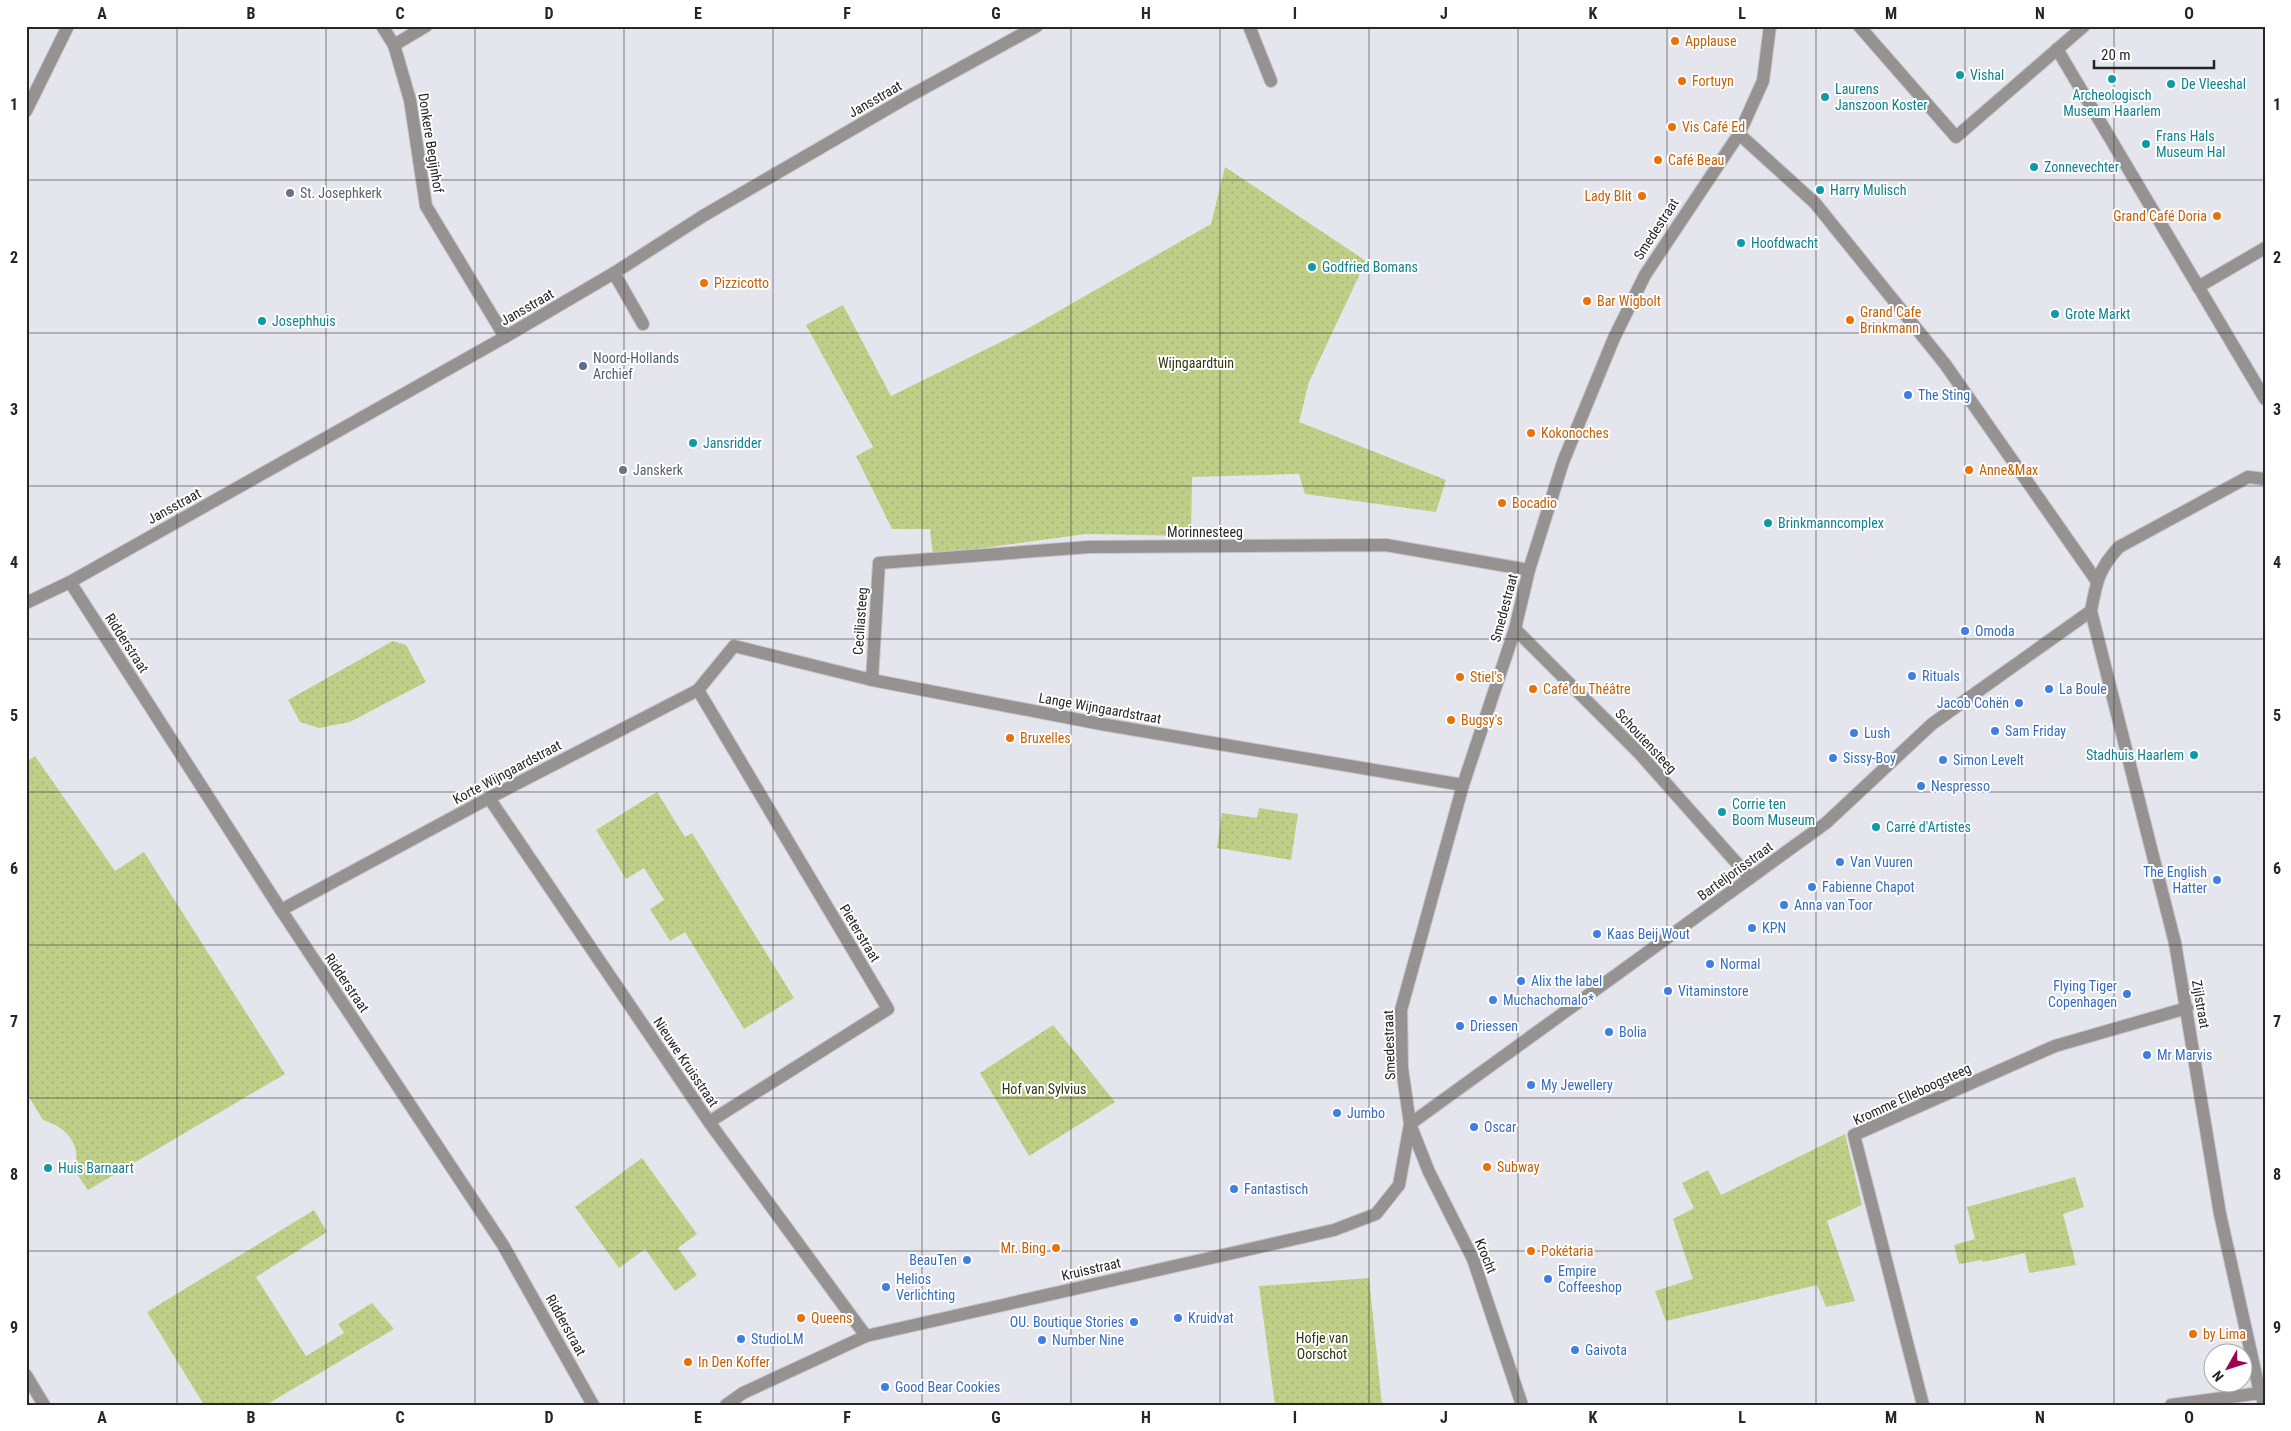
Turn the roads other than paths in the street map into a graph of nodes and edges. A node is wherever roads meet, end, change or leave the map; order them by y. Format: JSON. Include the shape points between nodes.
{"nodes":[{"id":1,"x":68,"y":26,"type":"edge"},
{"id":2,"x":382,"y":26,"type":"edge"},
{"id":3,"x":426,"y":26,"type":"edge"},
{"id":4,"x":1037,"y":26,"type":"edge"},
{"id":5,"x":1249,"y":26,"type":"edge"},
{"id":6,"x":1770,"y":26,"type":"edge"},
{"id":7,"x":1859,"y":26,"type":"edge"},
{"id":8,"x":2084,"y":26,"type":"edge"},
{"id":9,"x":394,"y":45,"type":"junction"},
{"id":10,"x":2057,"y":49,"type":"junction"},
{"id":11,"x":1271,"y":81,"type":"dead end"},
{"id":12,"x":26,"y":111,"type":"edge"},
{"id":13,"x":1739,"y":134,"type":"junction"},
{"id":14,"x":2265,"y":248,"type":"edge"},
{"id":15,"x":614,"y":273,"type":"junction"},
{"id":16,"x":2198,"y":287,"type":"junction"},
{"id":17,"x":643,"y":324,"type":"dead end"},
{"id":18,"x":505,"y":337,"type":"junction"},
{"id":19,"x":2265,"y":399,"type":"edge"},
{"id":20,"x":2265,"y":479,"type":"edge"},
{"id":21,"x":879,"y":563,"type":"joint"},
{"id":22,"x":1529,"y":570,"type":"junction"},
{"id":23,"x":2096,"y":580,"type":"junction"},
{"id":24,"x":70,"y":582,"type":"junction"},
{"id":25,"x":28,"y":598,"type":"edge"},
{"id":26,"x":2091,"y":611,"type":"junction"},
{"id":27,"x":1515,"y":628,"type":"junction"},
{"id":28,"x":734,"y":646,"type":"joint"},
{"id":29,"x":872,"y":680,"type":"junction"},
{"id":30,"x":698,"y":690,"type":"junction"},
{"id":31,"x":1464,"y":785,"type":"junction"},
{"id":32,"x":489,"y":798,"type":"junction"},
{"id":33,"x":1750,"y":878,"type":"junction"},
{"id":34,"x":281,"y":910,"type":"junction"},
{"id":35,"x":2187,"y":1008,"type":"junction"},
{"id":36,"x":709,"y":1122,"type":"junction"},
{"id":37,"x":1410,"y":1124,"type":"junction"},
{"id":38,"x":866,"y":1336,"type":"junction"},
{"id":39,"x":26,"y":1375,"type":"edge"},
{"id":40,"x":2263,"y":1399,"type":"edge"},
{"id":41,"x":44,"y":1405,"type":"edge"},
{"id":42,"x":593,"y":1405,"type":"edge"},
{"id":43,"x":726,"y":1405,"type":"edge"},
{"id":44,"x":1522,"y":1405,"type":"edge"},
{"id":45,"x":1923,"y":1405,"type":"edge"},
{"id":46,"x":2171,"y":1405,"type":"edge"}],
"edges":[{"from":1,"to":12,"type":"street"},
{"from":2,"to":9,"type":"street","name":"Donkere Begijnhof"},
{"from":3,"to":9,"type":"street"},
{"from":4,"to":15,"type":"street","name":"Jansstraat","via":[[703,216]]},
{"from":5,"to":11,"type":"street"},
{"from":6,"to":13,"type":"street","via":[[1763,81]]},
{"from":7,"to":10,"type":"street","via":[[1956,137]]},
{"from":8,"to":10,"type":"street"},
{"from":9,"to":18,"type":"street","name":"Donkere Begijnhof","via":[[410,100],[426,206]]},
{"from":10,"to":16,"type":"street"},
{"from":13,"to":22,"type":"street","name":"Smedestraat","via":[[1645,275],[1623,320],[1563,462]]},
{"from":13,"to":23,"type":"street","via":[[1815,203],[1945,364]]},
{"from":14,"to":16,"type":"street"},
{"from":15,"to":17,"type":"street"},
{"from":15,"to":18,"type":"street","name":"Jansstraat"},
{"from":16,"to":19,"type":"street"},
{"from":18,"to":24,"type":"street","name":"Jansstraat"},
{"from":20,"to":23,"type":"street","via":[[2248,477],[2119,547],[2106,560]]},
{"from":21,"to":22,"type":"street","name":"Morinnesteeg","via":[[1089,547],[1386,545]]},
{"from":21,"to":29,"type":"street","name":"Ceciliasteeg"},
{"from":22,"to":27,"type":"street","name":"Smedestraat"},
{"from":23,"to":26,"type":"street"},
{"from":24,"to":25,"type":"street","name":"Jansstraat"},
{"from":24,"to":34,"type":"street","name":"Ridderstraat"},
{"from":26,"to":33,"type":"street","name":"Barteljorisstraat","via":[[1932,724],[1826,823]]},
{"from":26,"to":35,"type":"street","name":"Zijlstraat","via":[[2158,872]]},
{"from":27,"to":31,"type":"street","name":"Smedestraat"},
{"from":27,"to":33,"type":"street","name":"Schoutensteeg","via":[[1639,753]]},
{"from":28,"to":29,"type":"street","name":"Lange Wijngaardstraat"},
{"from":28,"to":30,"type":"street","name":"Korte Wijngaardstraat"},
{"from":29,"to":31,"type":"street","name":"Lange Wijngaardstraat","via":[[1101,724]]},
{"from":30,"to":32,"type":"street","name":"Korte Wijngaardstraat"},
{"from":30,"to":36,"type":"street","name":"Pieterstraat","via":[[888,1009]]},
{"from":31,"to":37,"type":"street","name":"Smedestraat","via":[[1400,1010],[1402,1068]]},
{"from":32,"to":34,"type":"street","name":"Korte Wijngaardstraat"},
{"from":32,"to":36,"type":"street","name":"Nieuwe Kruisstraat"},
{"from":33,"to":37,"type":"street","name":"Barteljorisstraat"},
{"from":34,"to":42,"type":"street","name":"Ridderstraat","via":[[503,1245]]},
{"from":35,"to":40,"type":"street","name":"Zijlstraat","via":[[2220,1214]]},
{"from":35,"to":45,"type":"street","name":"Kromme Elleboogsteeg","via":[[2055,1046],[1854,1135]]},
{"from":36,"to":38,"type":"street","name":"Nieuwe Kruisstraat"},
{"from":37,"to":38,"type":"street","name":"Kruisstraat","via":[[1400,1185],[1376,1214],[1334,1230]]},
{"from":37,"to":44,"type":"street","name":"Krocht","via":[[1473,1259]]},
{"from":38,"to":43,"type":"street","name":"Kruisstraat","via":[[743,1393]]},
{"from":39,"to":41,"type":"street"},
{"from":40,"to":46,"type":"street"}]}
